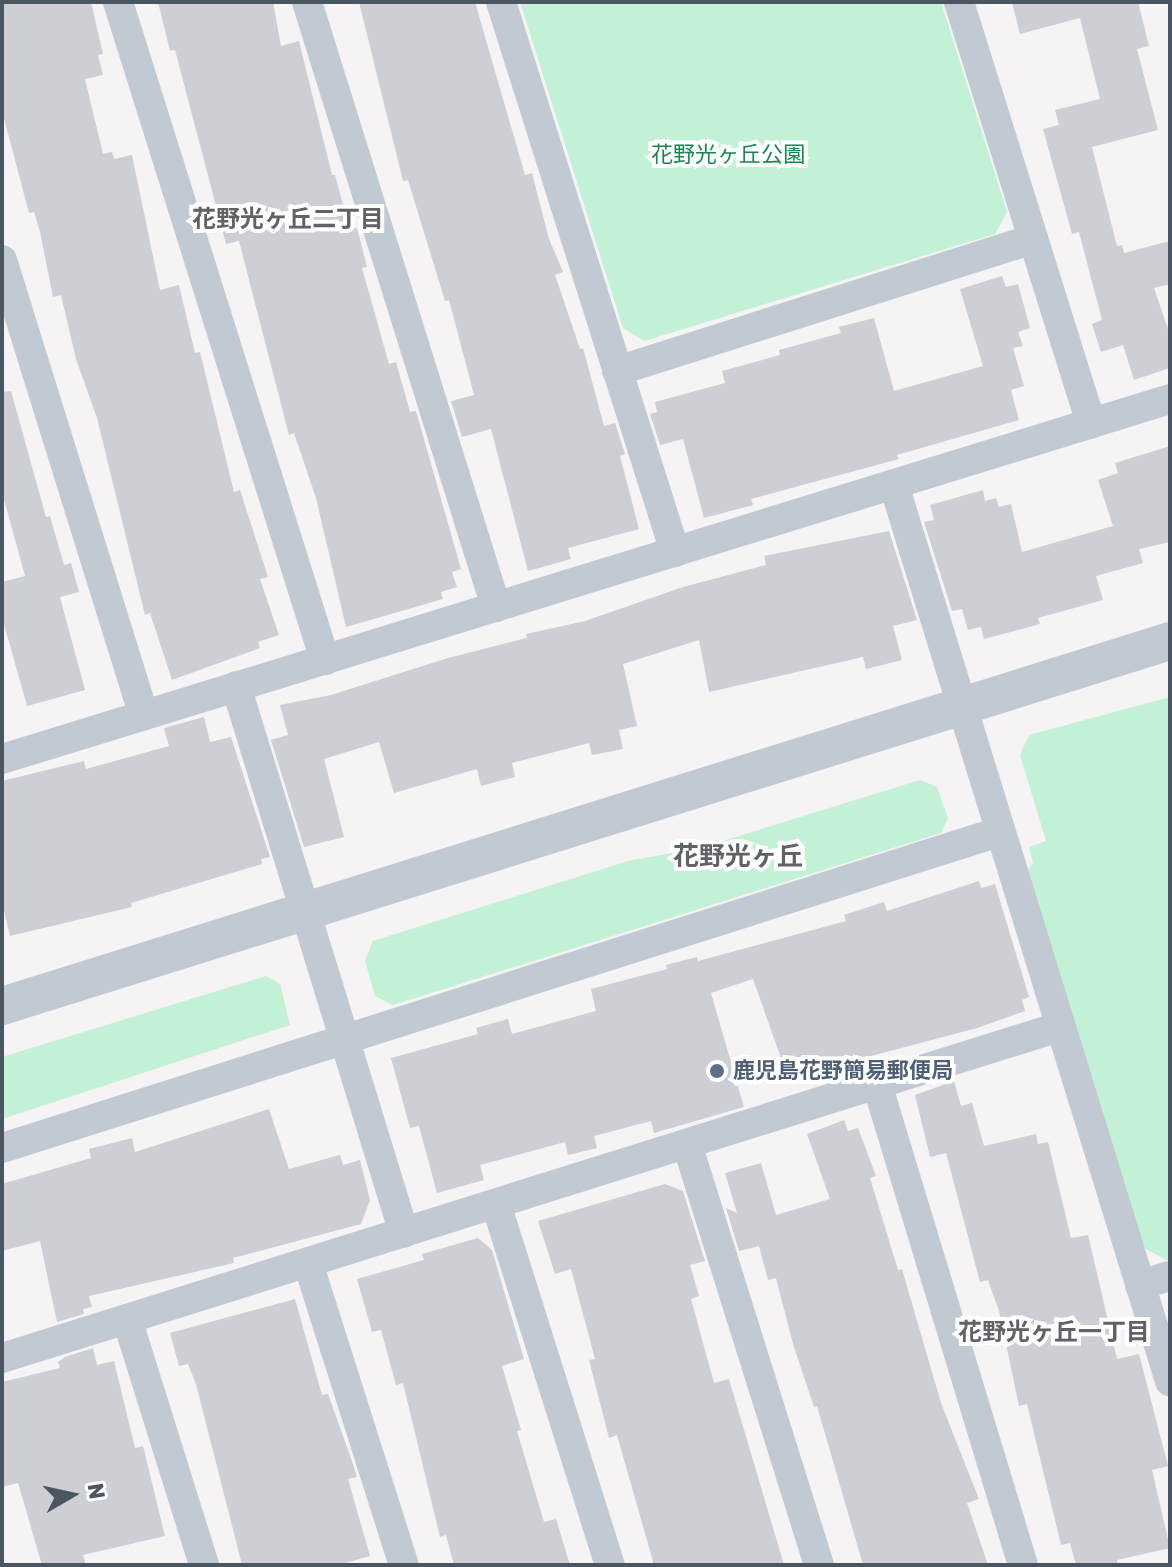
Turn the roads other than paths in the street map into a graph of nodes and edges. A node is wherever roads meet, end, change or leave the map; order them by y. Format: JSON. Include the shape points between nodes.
{"nodes":[{"id":1,"x":118,"y":2,"type":"edge"},
{"id":2,"x":307,"y":2,"type":"edge"},
{"id":3,"x":501,"y":2,"type":"edge"},
{"id":4,"x":959,"y":2,"type":"edge"},
{"id":5,"x":1033,"y":239,"type":"junction"},
{"id":6,"x":2,"y":260,"type":"edge"},
{"id":7,"x":617,"y":371,"type":"junction"},
{"id":8,"x":1170,"y":399,"type":"edge"},
{"id":9,"x":1091,"y":424,"type":"junction"},
{"id":10,"x":894,"y":485,"type":"junction"},
{"id":11,"x":675,"y":552,"type":"junction"},
{"id":12,"x":496,"y":607,"type":"junction"},
{"id":13,"x":1170,"y":641,"type":"edge"},
{"id":14,"x":325,"y":660,"type":"junction"},
{"id":15,"x":236,"y":686,"type":"junction"},
{"id":16,"x":961,"y":705,"type":"junction"},
{"id":17,"x":144,"y":715,"type":"junction"},
{"id":18,"x":2,"y":759,"type":"edge"},
{"id":19,"x":999,"y":832,"type":"junction"},
{"id":20,"x":306,"y":912,"type":"junction"},
{"id":21,"x":2,"y":1006,"type":"edge"},
{"id":22,"x":1059,"y":1027,"type":"junction"},
{"id":23,"x":344,"y":1040,"type":"junction"},
{"id":24,"x":877,"y":1084,"type":"junction"},
{"id":25,"x":687,"y":1144,"type":"junction"},
{"id":26,"x":2,"y":1148,"type":"edge"},
{"id":27,"x":496,"y":1204,"type":"junction"},
{"id":28,"x":404,"y":1233,"type":"junction"},
{"id":29,"x":308,"y":1263,"type":"junction"},
{"id":30,"x":1170,"y":1276,"type":"edge"},
{"id":31,"x":1140,"y":1285,"type":"junction"},
{"id":32,"x":127,"y":1319,"type":"junction"},
{"id":33,"x":2,"y":1358,"type":"edge"},
{"id":34,"x":1170,"y":1381,"type":"edge"},
{"id":35,"x":204,"y":1565,"type":"edge"},
{"id":36,"x":404,"y":1565,"type":"edge"},
{"id":37,"x":610,"y":1565,"type":"edge"},
{"id":38,"x":819,"y":1565,"type":"edge"},
{"id":39,"x":1023,"y":1565,"type":"edge"}],
"edges":[{"from":1,"to":14,"type":"street"},
{"from":2,"to":12,"type":"street"},
{"from":3,"to":7,"type":"street"},
{"from":4,"to":5,"type":"street"},
{"from":5,"to":7,"type":"street"},
{"from":5,"to":9,"type":"street"},
{"from":6,"to":17,"type":"street"},
{"from":7,"to":11,"type":"street"},
{"from":8,"to":9,"type":"street"},
{"from":9,"to":10,"type":"street"},
{"from":10,"to":11,"type":"street"},
{"from":10,"to":16,"type":"street"},
{"from":11,"to":12,"type":"street"},
{"from":12,"to":14,"type":"street"},
{"from":13,"to":16,"type":"street"},
{"from":14,"to":15,"type":"street"},
{"from":15,"to":17,"type":"street"},
{"from":15,"to":20,"type":"street"},
{"from":16,"to":19,"type":"street"},
{"from":16,"to":20,"type":"street"},
{"from":17,"to":18,"type":"street"},
{"from":19,"to":22,"type":"street"},
{"from":19,"to":23,"type":"street"},
{"from":20,"to":21,"type":"street"},
{"from":20,"to":23,"type":"street"},
{"from":22,"to":24,"type":"street"},
{"from":22,"to":31,"type":"street"},
{"from":23,"to":26,"type":"street"},
{"from":23,"to":28,"type":"street"},
{"from":24,"to":25,"type":"street"},
{"from":24,"to":39,"type":"street"},
{"from":25,"to":27,"type":"street"},
{"from":25,"to":38,"type":"street"},
{"from":27,"to":28,"type":"street"},
{"from":27,"to":37,"type":"street"},
{"from":28,"to":29,"type":"street"},
{"from":29,"to":32,"type":"street"},
{"from":29,"to":36,"type":"street"},
{"from":30,"to":31,"type":"street"},
{"from":31,"to":34,"type":"street"},
{"from":32,"to":33,"type":"street"},
{"from":32,"to":35,"type":"street"}]}
